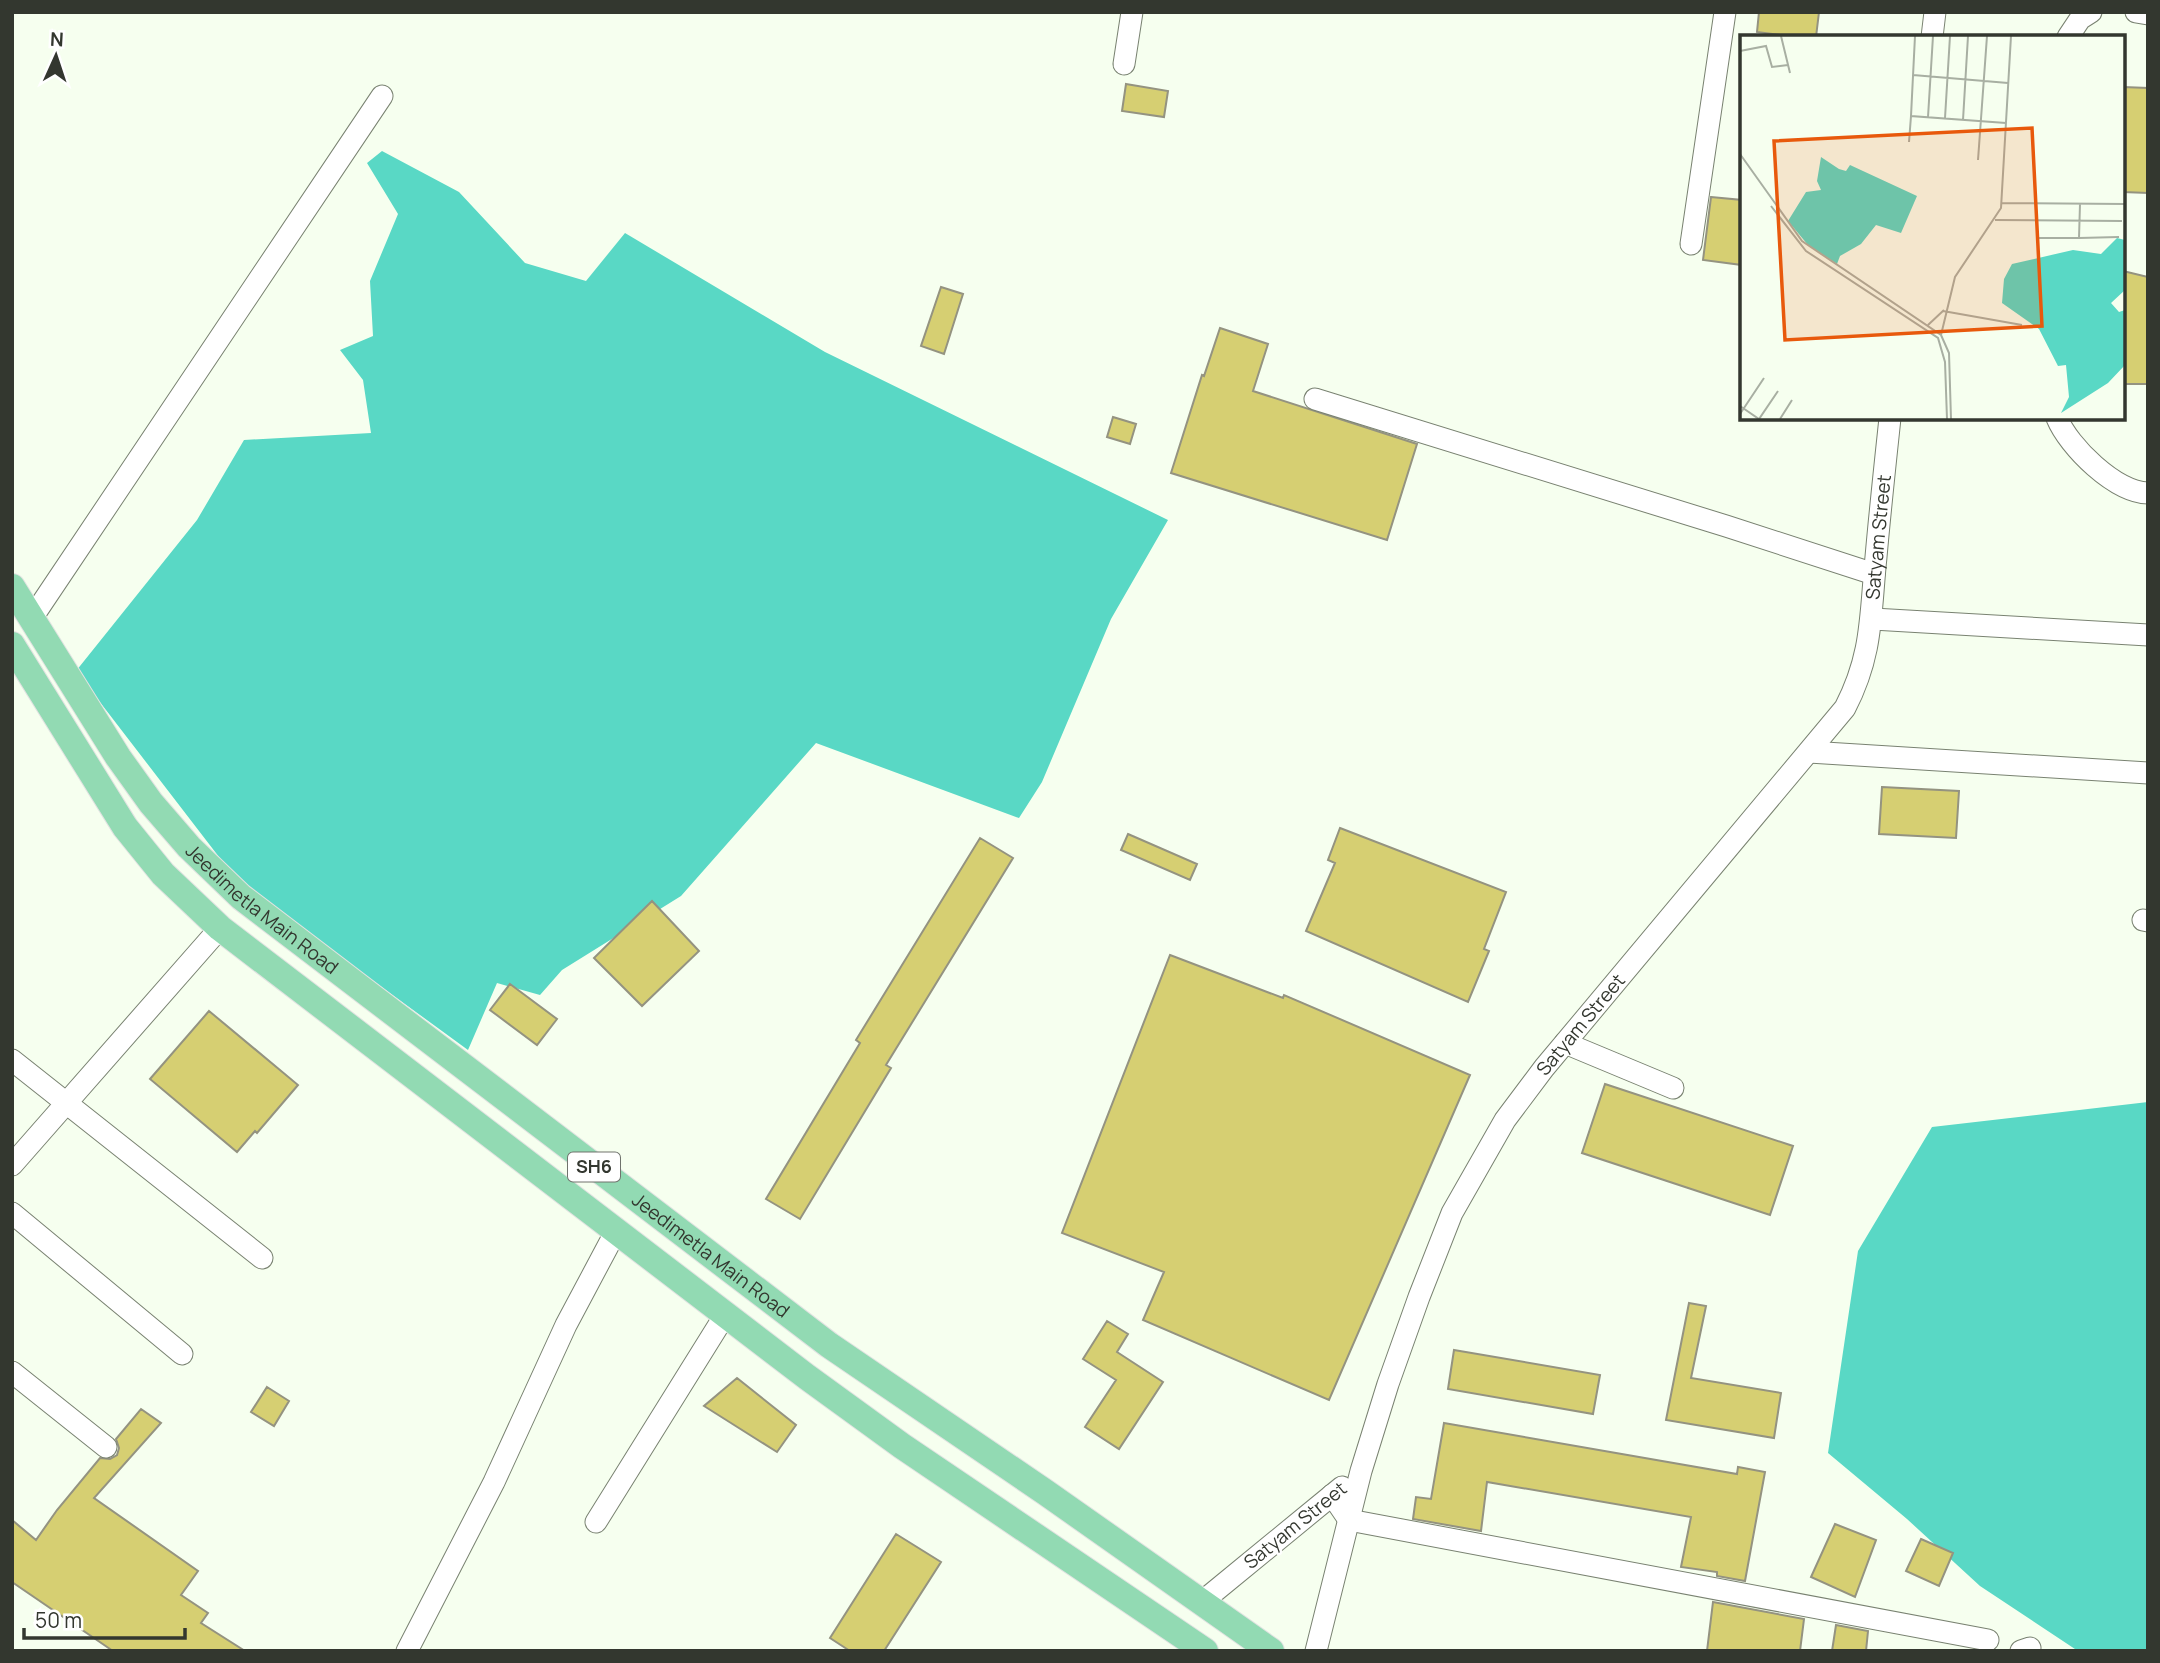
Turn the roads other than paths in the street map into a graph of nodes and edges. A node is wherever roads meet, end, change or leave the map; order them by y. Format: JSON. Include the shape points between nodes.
{"nodes":[{"id":1,"x":1132,"y":12,"type":"edge"},
{"id":2,"x":1725,"y":12,"type":"edge"},
{"id":3,"x":1935,"y":12,"type":"edge"},
{"id":4,"x":2091,"y":12,"type":"edge"},
{"id":5,"x":2136,"y":12,"type":"edge"},
{"id":6,"x":2148,"y":14,"type":"edge"},
{"id":7,"x":1932,"y":35,"type":"edge"},
{"id":8,"x":2069,"y":35,"type":"edge"},
{"id":9,"x":1124,"y":64,"type":"dead end"},
{"id":10,"x":382,"y":96,"type":"dead end"},
{"id":11,"x":1691,"y":244,"type":"dead end"},
{"id":12,"x":1315,"y":399,"type":"dead end"},
{"id":13,"x":1890,"y":420,"type":"edge"},
{"id":14,"x":2058,"y":420,"type":"edge"},
{"id":15,"x":2148,"y":494,"type":"edge"},
{"id":16,"x":1874,"y":574,"type":"junction"},
{"id":17,"x":12,"y":587,"type":"edge"},
{"id":18,"x":32,"y":618,"type":"junction"},
{"id":19,"x":1873,"y":619,"type":"junction"},
{"id":20,"x":2148,"y":635,"type":"edge"},
{"id":21,"x":12,"y":645,"type":"edge"},
{"id":22,"x":1809,"y":752,"type":"junction"},
{"id":23,"x":2148,"y":773,"type":"edge"},
{"id":24,"x":220,"y":929,"type":"junction"},
{"id":25,"x":1565,"y":1043,"type":"junction"},
{"id":26,"x":12,"y":1060,"type":"edge"},
{"id":27,"x":1673,"y":1088,"type":"dead end"},
{"id":28,"x":66,"y":1104,"type":"junction"},
{"id":29,"x":12,"y":1165,"type":"edge"},
{"id":30,"x":12,"y":1213,"type":"edge"},
{"id":31,"x":616,"y":1231,"type":"junction"},
{"id":32,"x":262,"y":1258,"type":"dead end"},
{"id":33,"x":725,"y":1315,"type":"junction"},
{"id":34,"x":182,"y":1354,"type":"dead end"},
{"id":35,"x":12,"y":1372,"type":"edge"},
{"id":36,"x":106,"y":1447,"type":"dead end"},
{"id":37,"x":1361,"y":1471,"type":"junction"},
{"id":38,"x":1332,"y":1495,"type":"junction"},
{"id":39,"x":1349,"y":1520,"type":"junction"},
{"id":40,"x":596,"y":1522,"type":"dead end"},
{"id":41,"x":1203,"y":1601,"type":"junction"},
{"id":42,"x":1988,"y":1640,"type":"dead end"},
{"id":43,"x":407,"y":1651,"type":"edge"},
{"id":44,"x":1205,"y":1651,"type":"edge"},
{"id":45,"x":1270,"y":1651,"type":"edge"},
{"id":46,"x":1316,"y":1651,"type":"edge"}],
"edges":[{"from":1,"to":9,"type":"street"},
{"from":2,"to":11,"type":"street"},
{"from":3,"to":7,"type":"street"},
{"from":4,"to":8,"type":"street"},
{"from":5,"to":6,"type":"street"},
{"from":10,"to":18,"type":"street"},
{"from":12,"to":16,"type":"street"},
{"from":13,"to":16,"type":"street","name":"Satyam Street"},
{"from":14,"to":15,"type":"street","via":[[2078,452],[2098,469]]},
{"from":16,"to":19,"type":"street","name":"Satyam Street"},
{"from":17,"to":18,"type":"main road","name":"Jeedimetla Main Road","number":"SH6"},
{"from":18,"to":41,"type":"main road","name":"Jeedimetla Main Road","number":"SH6","via":[[151,803],[241,897],[829,1345]]},
{"from":19,"to":20,"type":"street"},
{"from":19,"to":22,"type":"street","name":"Satyam Street","via":[[1859,682],[1845,708]]},
{"from":21,"to":24,"type":"main road","name":"Jeedimetla Main Road","number":"SH6","via":[[125,827],[163,874]]},
{"from":22,"to":23,"type":"street"},
{"from":22,"to":25,"type":"street","name":"Satyam Street"},
{"from":24,"to":28,"type":"street"},
{"from":24,"to":31,"type":"main road","name":"Jeedimetla Main Road","number":"SH6"},
{"from":25,"to":27,"type":"street"},
{"from":25,"to":37,"type":"street","name":"Satyam Street","via":[[1505,1120],[1452,1213]]},
{"from":26,"to":28,"type":"street"},
{"from":28,"to":29,"type":"street"},
{"from":28,"to":32,"type":"street"},
{"from":30,"to":34,"type":"street"},
{"from":31,"to":33,"type":"main road","name":"Jeedimetla Main Road","number":"SH6"},
{"from":31,"to":43,"type":"street"},
{"from":33,"to":40,"type":"street"},
{"from":33,"to":44,"type":"main road","name":"Jeedimetla Main Road","number":"SH6","via":[[902,1446]]},
{"from":35,"to":36,"type":"street"},
{"from":37,"to":38,"type":"street","name":"Satyam Street"},
{"from":37,"to":39,"type":"street"},
{"from":38,"to":39,"type":"street"},
{"from":38,"to":41,"type":"street","name":"Satyam Street"},
{"from":39,"to":42,"type":"street"},
{"from":39,"to":46,"type":"street"},
{"from":41,"to":45,"type":"main road","name":"Jeedimetla Main Road","number":"SH6"}]}
